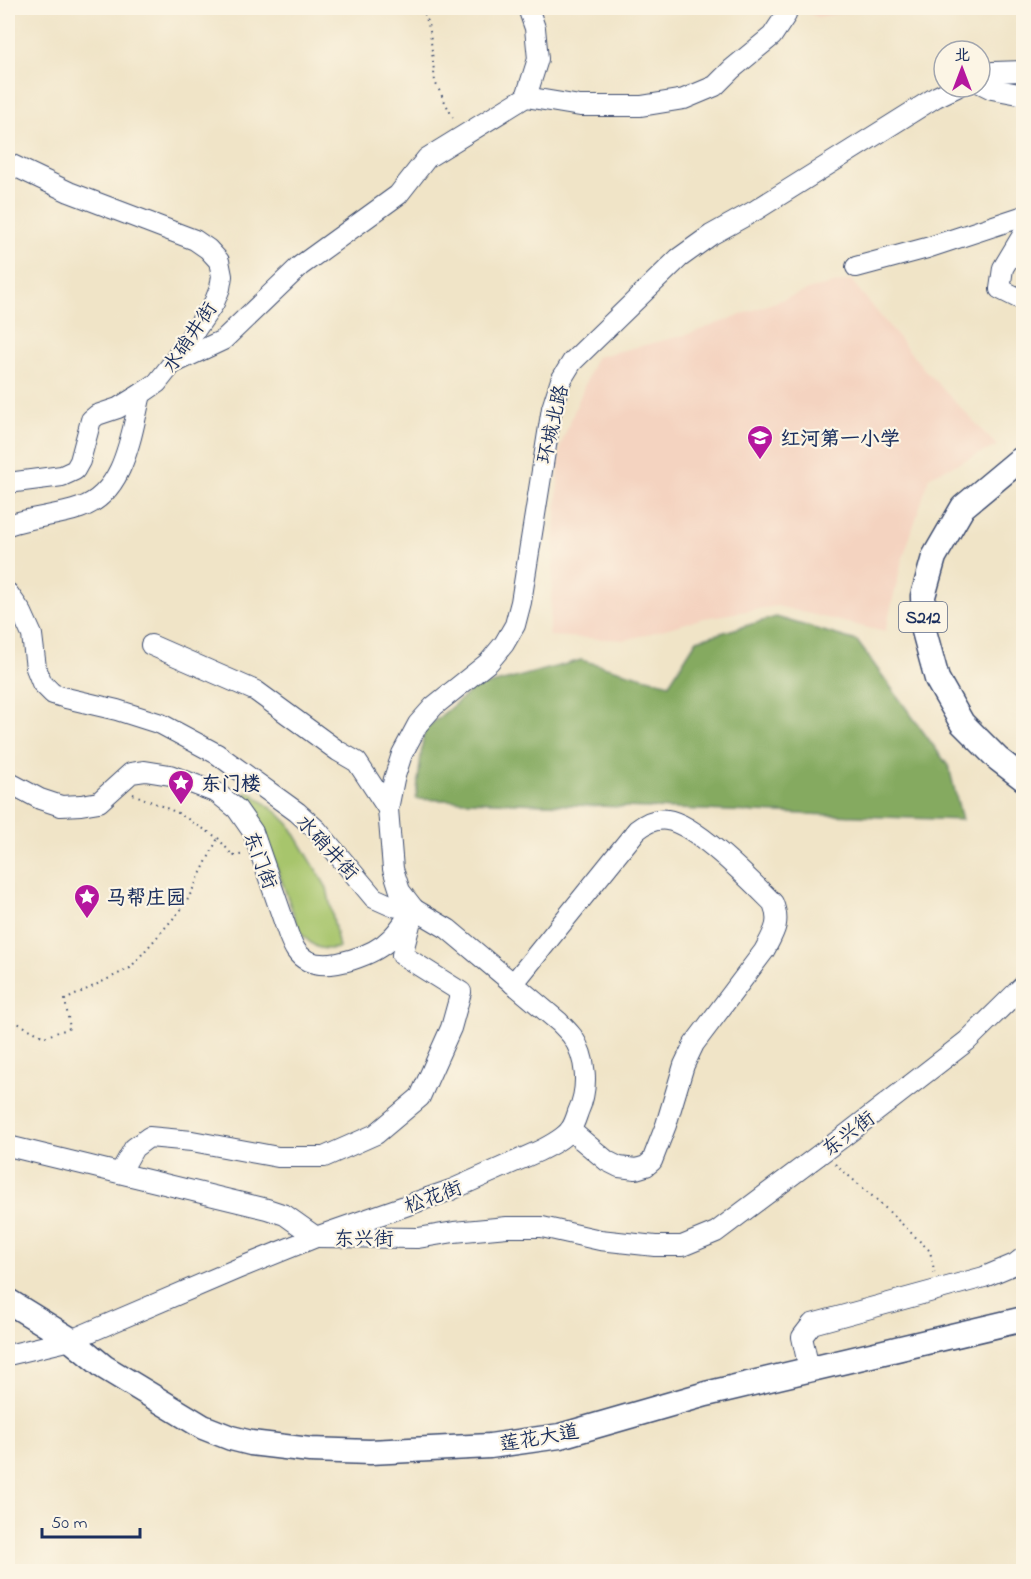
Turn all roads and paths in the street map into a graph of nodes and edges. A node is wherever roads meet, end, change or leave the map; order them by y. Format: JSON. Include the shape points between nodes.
{"nodes":[{"id":1,"x":423,"y":8,"type":"edge"},
{"id":2,"x":528,"y":8,"type":"edge"},
{"id":3,"x":786,"y":15,"type":"dead end"},
{"id":4,"x":1023,"y":71,"type":"edge"},
{"id":5,"x":992,"y":72,"type":"edge"},
{"id":6,"x":992,"y":89,"type":"edge"},
{"id":7,"x":1023,"y":95,"type":"edge"},
{"id":8,"x":526,"y":97,"type":"junction"},
{"id":9,"x":933,"y":99,"type":"edge"},
{"id":10,"x":463,"y":136,"type":"junction"},
{"id":11,"x":8,"y":163,"type":"edge"},
{"id":12,"x":1023,"y":216,"type":"edge"},
{"id":13,"x":1023,"y":233,"type":"edge"},
{"id":14,"x":856,"y":267,"type":"dead end"},
{"id":15,"x":1023,"y":298,"type":"edge"},
{"id":16,"x":172,"y":364,"type":"junction"},
{"id":17,"x":141,"y":394,"type":"junction"},
{"id":18,"x":1023,"y":458,"type":"edge"},
{"id":19,"x":8,"y":483,"type":"edge"},
{"id":20,"x":8,"y":525,"type":"edge"},
{"id":21,"x":8,"y":593,"type":"edge"},
{"id":22,"x":151,"y":645,"type":"dead end"},
{"id":23,"x":1023,"y":779,"type":"edge"},
{"id":24,"x":8,"y":782,"type":"edge"},
{"id":25,"x":111,"y":791,"type":"junction"},
{"id":26,"x":388,"y":809,"type":"junction"},
{"id":27,"x":218,"y":838,"type":"junction"},
{"id":28,"x":260,"y":851,"type":"junction"},
{"id":29,"x":414,"y":909,"type":"junction"},
{"id":30,"x":513,"y":984,"type":"junction"},
{"id":31,"x":1023,"y":985,"type":"edge"},
{"id":32,"x":8,"y":1018,"type":"edge"},
{"id":33,"x":570,"y":1130,"type":"junction"},
{"id":34,"x":8,"y":1146,"type":"edge"},
{"id":35,"x":822,"y":1153,"type":"junction"},
{"id":36,"x":120,"y":1173,"type":"junction"},
{"id":37,"x":316,"y":1237,"type":"junction"},
{"id":38,"x":1023,"y":1257,"type":"edge"},
{"id":39,"x":937,"y":1290,"type":"junction"},
{"id":40,"x":8,"y":1301,"type":"edge"},
{"id":41,"x":1023,"y":1319,"type":"edge"},
{"id":42,"x":70,"y":1340,"type":"junction"},
{"id":43,"x":8,"y":1355,"type":"edge"},
{"id":44,"x":808,"y":1369,"type":"junction"}],
"edges":[{"from":1,"to":10,"type":"path","via":[[430,31],[435,82]]},
{"from":2,"to":8,"type":"street","via":[[535,28],[538,59]]},
{"from":3,"to":8,"type":"street","via":[[772,36],[716,86],[684,99],[641,106],[580,106]]},
{"from":4,"to":5,"type":"street"},
{"from":6,"to":7,"type":"street"},
{"from":8,"to":10,"type":"street"},
{"from":9,"to":26,"type":"street","name":"环城北路","via":[[679,258],[572,362],[552,408],[515,625],[489,662],[434,706],[418,724],[402,754]]},
{"from":10,"to":16,"type":"street","via":[[427,158],[398,195],[300,267],[223,340]]},
{"from":11,"to":16,"type":"street","name":"水硝井街","via":[[69,192],[195,240],[219,261],[222,276],[214,303]]},
{"from":12,"to":14,"type":"street"},
{"from":13,"to":15,"type":"street","via":[[1003,268],[1000,289]]},
{"from":16,"to":17,"type":"street","name":"水硝井街","via":[[157,383]]},
{"from":17,"to":19,"type":"street","name":"水硝井街","via":[[91,420],[75,470],[62,476]]},
{"from":17,"to":20,"type":"street","via":[[122,467],[102,496],[78,509]]},
{"from":18,"to":23,"type":"main road","number":"S212","via":[[963,507],[934,557],[923,596],[924,631],[937,679],[962,723]]},
{"from":21,"to":29,"type":"street","name":"水硝井街","via":[[32,635],[42,683],[53,694],[161,724],[217,754],[317,830],[374,898]]},
{"from":22,"to":26,"type":"street","via":[[256,691],[357,762]]},
{"from":24,"to":25,"type":"street","name":"东门街","via":[[61,806],[99,802]]},
{"from":25,"to":27,"type":"path","via":[[124,791],[178,813]]},
{"from":25,"to":28,"type":"street","name":"东门街","via":[[131,773],[170,774],[216,793],[237,809]]},
{"from":26,"to":29,"type":"street","name":"环城北路","via":[[393,869],[400,891]]},
{"from":27,"to":28,"type":"path","via":[[233,856]]},
{"from":27,"to":32,"type":"path","via":[[185,905],[130,968],[65,1000],[70,1028],[44,1037]]},
{"from":28,"to":29,"type":"street","name":"东门街","via":[[289,936],[296,952],[308,961],[335,965],[369,953],[391,939]]},
{"from":29,"to":30,"type":"street","via":[[448,929]]},
{"from":29,"to":36,"type":"street","via":[[402,955],[460,992],[451,1028],[420,1096],[376,1134],[324,1157],[278,1157],[149,1137],[134,1148]]},
{"from":30,"to":33,"type":"street","via":[[559,1022],[579,1050],[585,1086]]},
{"from":30,"to":33,"type":"street","via":[[637,830],[647,823],[669,820],[681,824],[711,845],[773,903],[777,912],[777,923],[764,951],[693,1044],[652,1161],[636,1168],[619,1167]]},
{"from":31,"to":35,"type":"street","name":"东兴街","via":[[967,1041]]},
{"from":33,"to":37,"type":"street","name":"松花街","via":[[553,1144],[451,1190]]},
{"from":34,"to":36,"type":"street","name":"东兴街"},
{"from":35,"to":37,"type":"street","name":"东兴街","via":[[716,1232],[682,1246],[600,1240],[542,1227],[507,1227],[418,1238]]},
{"from":35,"to":39,"type":"path","via":[[930,1251]]},
{"from":36,"to":37,"type":"street","name":"东兴街","via":[[267,1209],[285,1215]]},
{"from":37,"to":42,"type":"street","name":"松花街"},
{"from":38,"to":39,"type":"street","via":[[984,1277]]},
{"from":39,"to":44,"type":"street","via":[[812,1324],[802,1337]]},
{"from":40,"to":42,"type":"main road","name":"莲花大道"},
{"from":41,"to":44,"type":"main road","name":"莲花大道"},
{"from":42,"to":43,"type":"street","name":"松花街"},
{"from":42,"to":44,"type":"main road","name":"莲花大道","via":[[104,1367],[203,1427],[251,1443],[310,1450],[370,1452],[490,1446],[560,1436]]}]}
